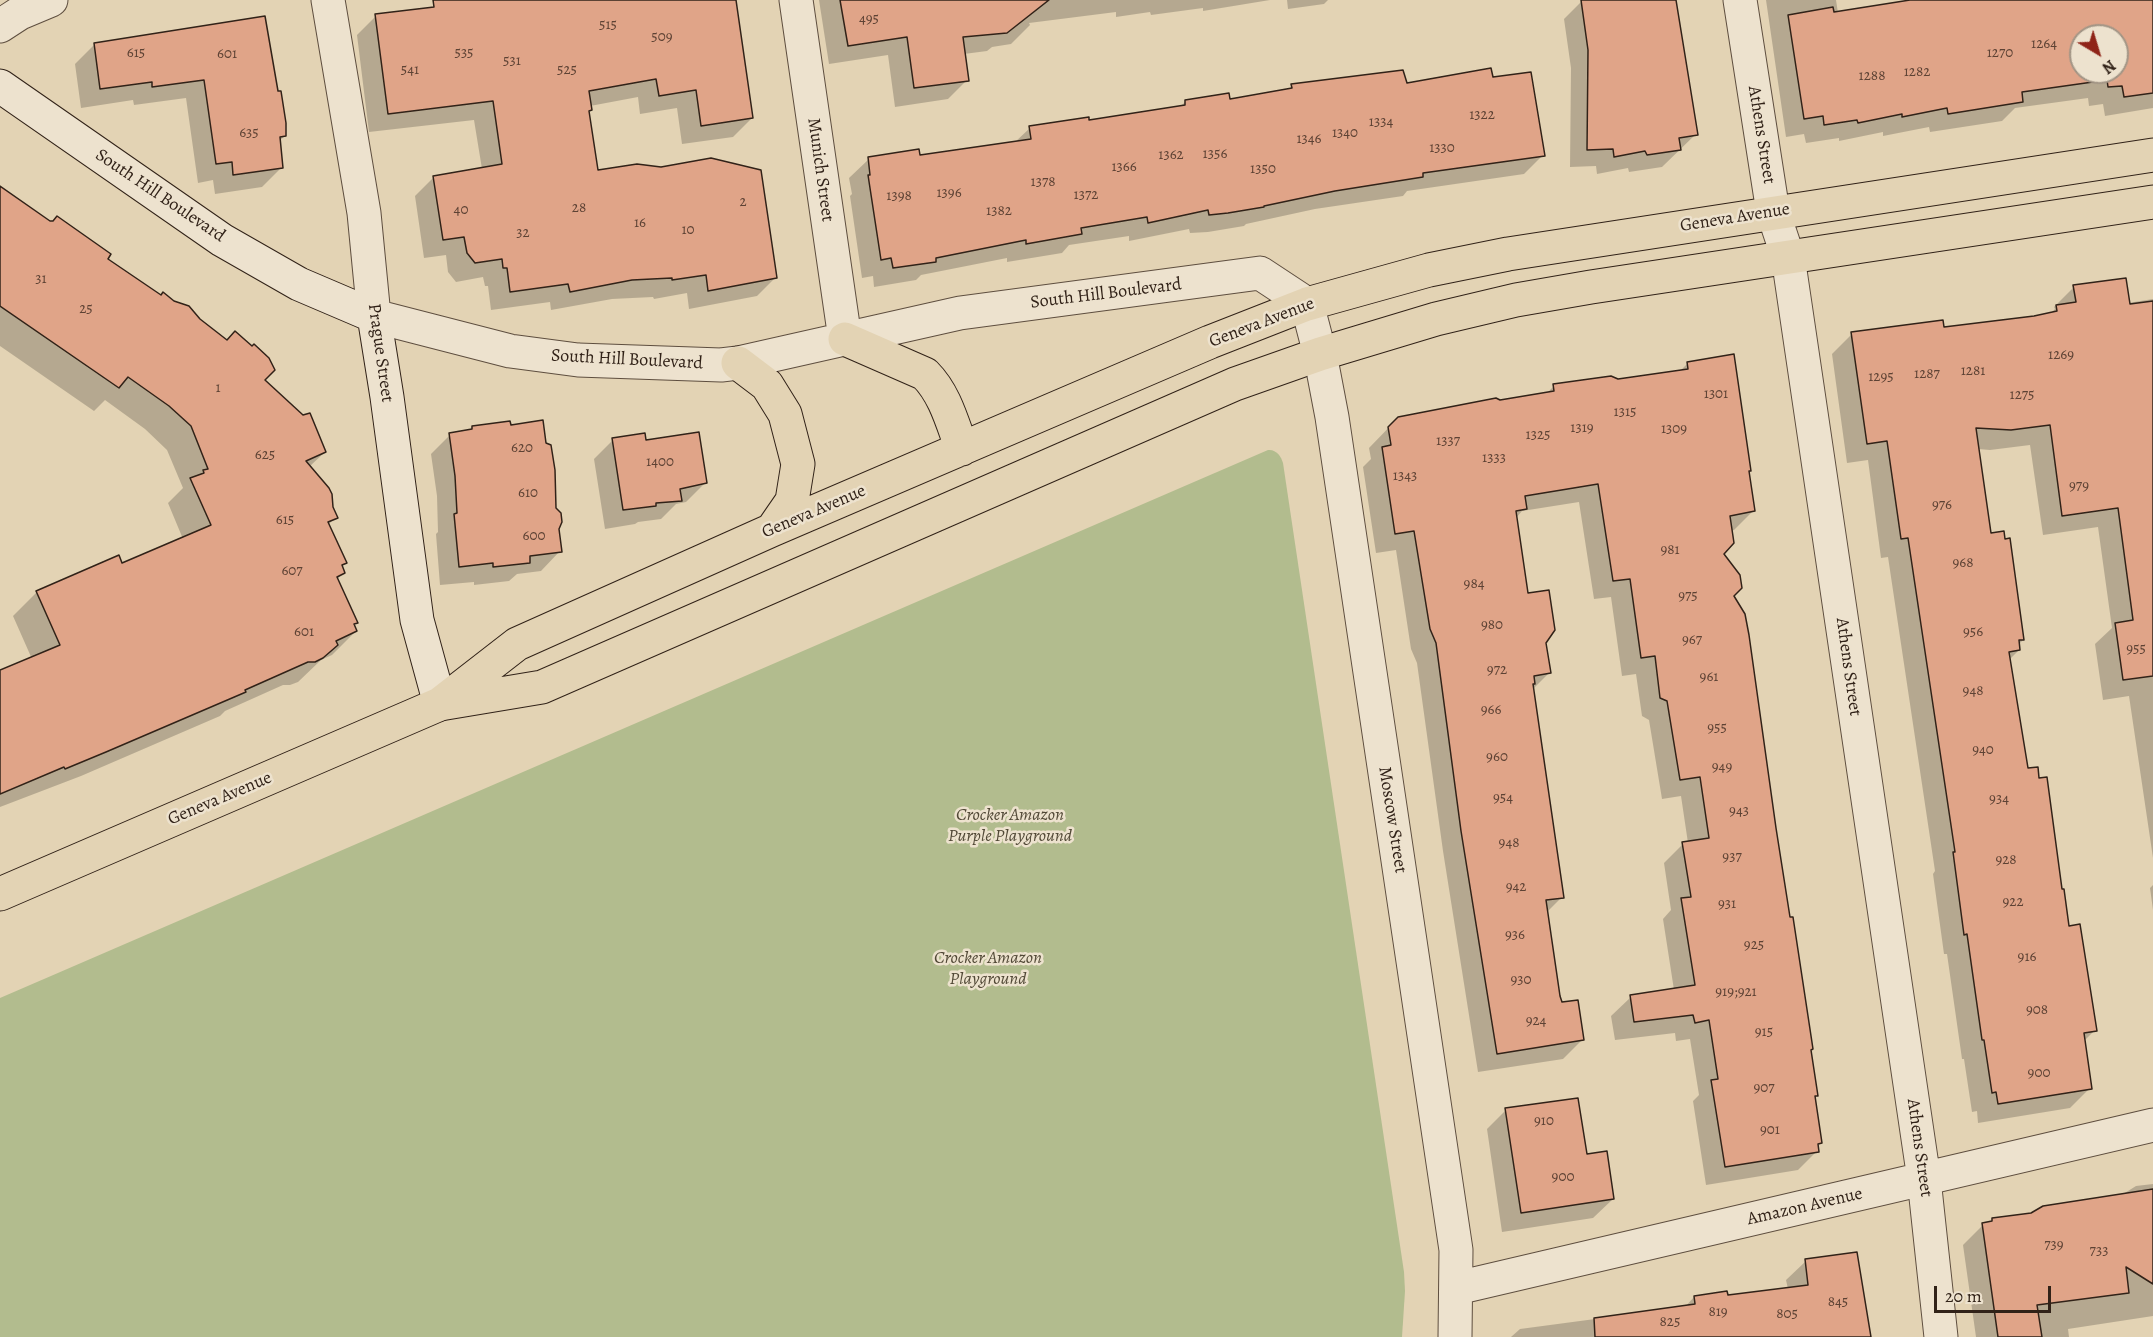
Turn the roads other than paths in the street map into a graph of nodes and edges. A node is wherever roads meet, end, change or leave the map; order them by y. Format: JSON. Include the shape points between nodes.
{"nodes":[{"id":1,"x":51,"y":0,"type":"edge"},
{"id":2,"x":328,"y":0,"type":"edge"},
{"id":3,"x":796,"y":0,"type":"edge"},
{"id":4,"x":1740,"y":0,"type":"edge"},
{"id":5,"x":0,"y":26,"type":"edge"},
{"id":6,"x":0,"y":86,"type":"edge"},
{"id":7,"x":2153,"y":155,"type":"edge"},
{"id":8,"x":2153,"y":202,"type":"edge"},
{"id":9,"x":1773,"y":212,"type":"junction"},
{"id":10,"x":1788,"y":257,"type":"junction"},
{"id":11,"x":1307,"y":304,"type":"junction"},
{"id":12,"x":374,"y":316,"type":"junction"},
{"id":13,"x":844,"y":339,"type":"junction"},
{"id":14,"x":1320,"y":354,"type":"junction"},
{"id":15,"x":738,"y":363,"type":"junction"},
{"id":16,"x":962,"y":449,"type":"junction"},
{"id":17,"x":772,"y":530,"type":"junction"},
{"id":18,"x":440,"y":704,"type":"junction"},
{"id":19,"x":0,"y":894,"type":"edge"},
{"id":20,"x":2153,"y":1125,"type":"edge"},
{"id":21,"x":1924,"y":1179,"type":"junction"},
{"id":22,"x":1457,"y":1288,"type":"junction"},
{"id":23,"x":1455,"y":1337,"type":"edge"},
{"id":24,"x":1941,"y":1337,"type":"edge"}],
"edges":[{"from":1,"to":5,"type":"street"},
{"from":2,"to":12,"type":"street","name":"Prague Street","via":[[364,213]]},
{"from":3,"to":13,"type":"street","name":"Munich Street"},
{"from":4,"to":9,"type":"street","name":"Athens Street"},
{"from":6,"to":12,"type":"street","name":"South Hill Boulevard","via":[[222,240],[299,284]]},
{"from":7,"to":9,"type":"main road","name":"Geneva Avenue"},
{"from":8,"to":10,"type":"main road","name":"Geneva Avenue"},
{"from":9,"to":10,"type":"street","name":"Athens Street"},
{"from":9,"to":11,"type":"main road","name":"Geneva Avenue","via":[[1508,254],[1429,270]]},
{"from":10,"to":14,"type":"main road","name":"Geneva Avenue","via":[[1516,300]]},
{"from":10,"to":21,"type":"street","name":"Athens Street"},
{"from":11,"to":13,"type":"street","name":"South Hill Boulevard","via":[[1260,273],[960,313]]},
{"from":11,"to":14,"type":"street","name":"Moscow Street"},
{"from":11,"to":16,"type":"main road","name":"Geneva Avenue"},
{"from":12,"to":15,"type":"street","name":"South Hill Boulevard","via":[[510,351],[556,357],[683,365]]},
{"from":12,"to":18,"type":"street","name":"Prague Street","via":[[417,620]]},
{"from":13,"to":15,"type":"street","name":"South Hill Boulevard"},
{"from":13,"to":16,"type":"main road","via":[[924,374],[934,383]]},
{"from":14,"to":18,"type":"main road","name":"Geneva Avenue","via":[[1214,393],[542,687]]},
{"from":14,"to":22,"type":"street","name":"Moscow Street","via":[[1456,1250]]},
{"from":15,"to":17,"type":"main road","via":[[767,385],[785,414],[798,464],[792,501]]},
{"from":16,"to":17,"type":"main road","name":"Geneva Avenue"},
{"from":17,"to":18,"type":"main road","name":"Geneva Avenue","via":[[517,644]]},
{"from":18,"to":19,"type":"main road","name":"Geneva Avenue"},
{"from":20,"to":21,"type":"street","name":"Amazon Avenue"},
{"from":21,"to":22,"type":"street","name":"Amazon Avenue"},
{"from":21,"to":24,"type":"street","name":"Athens Street"},
{"from":22,"to":23,"type":"street","name":"Moscow Street"}]}
